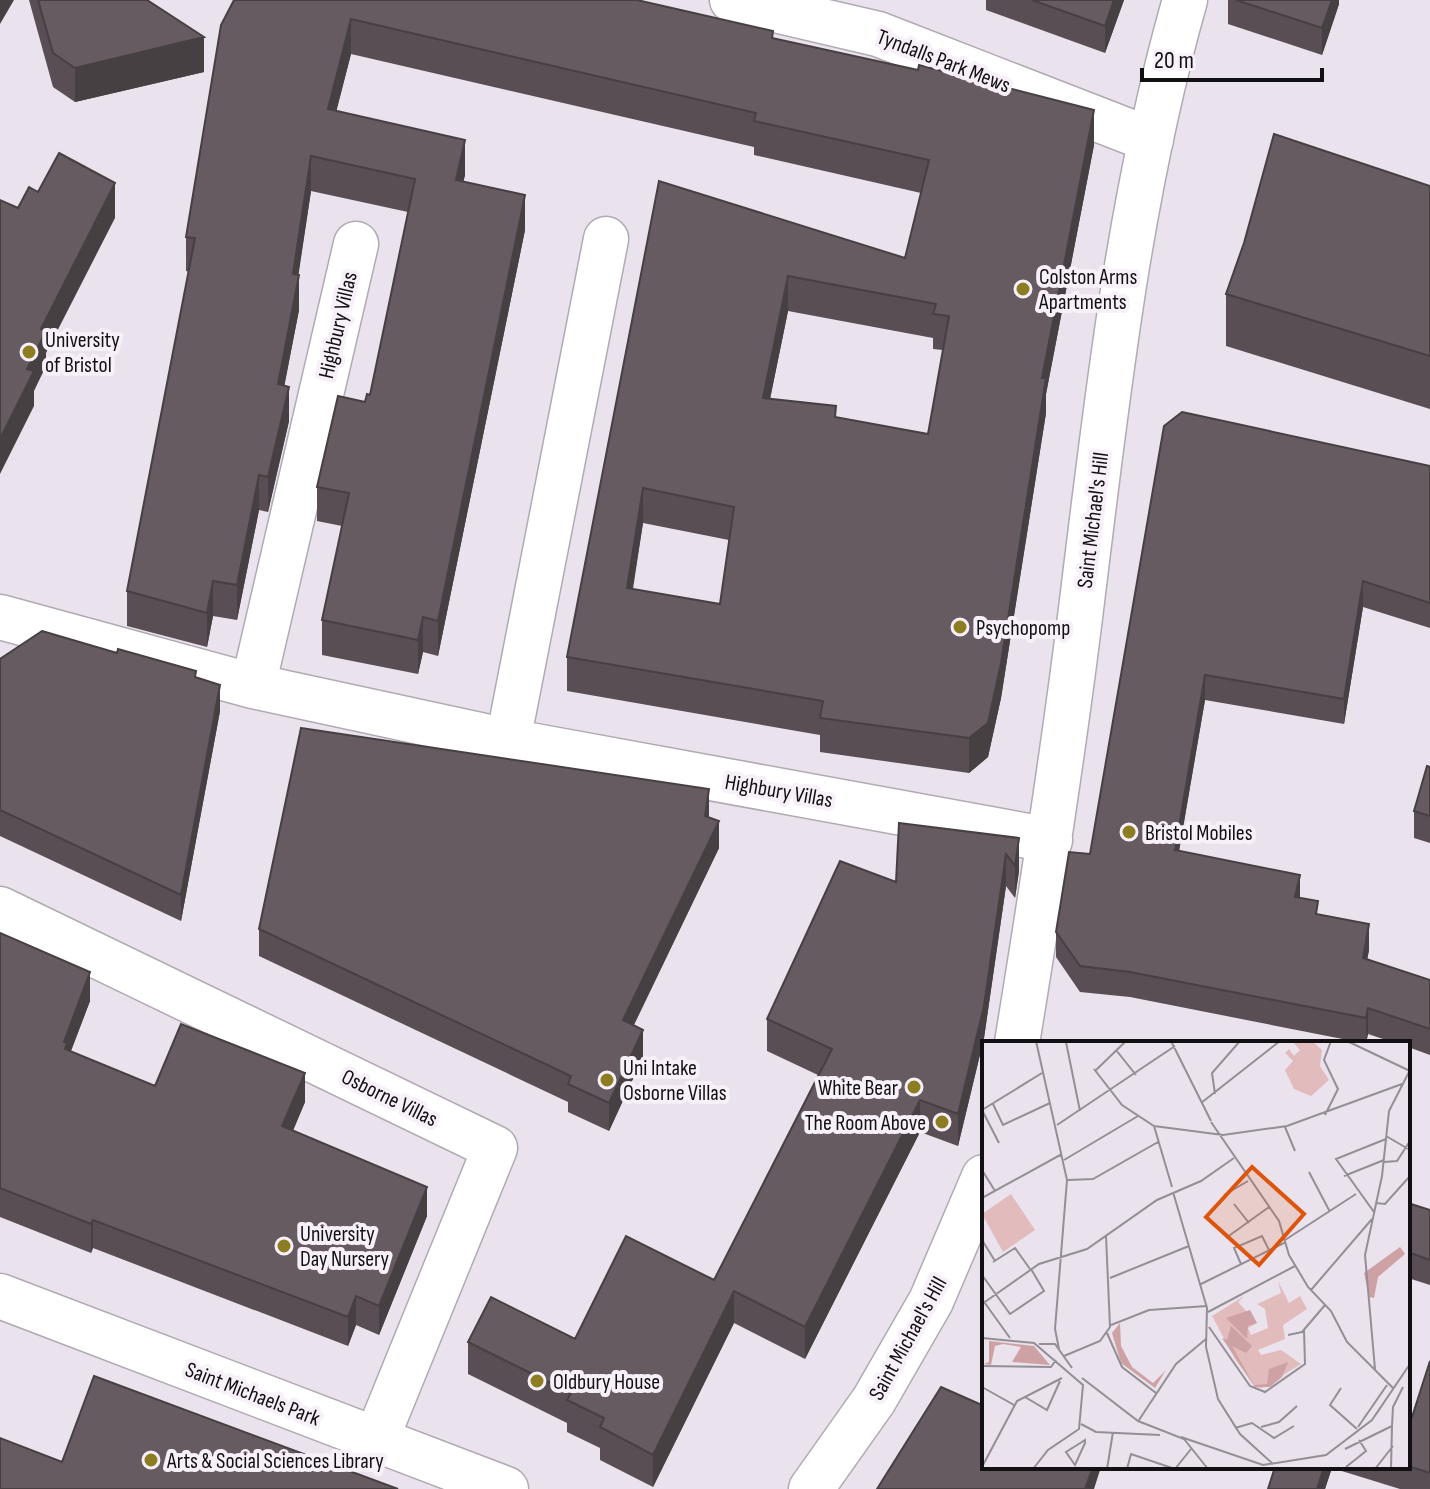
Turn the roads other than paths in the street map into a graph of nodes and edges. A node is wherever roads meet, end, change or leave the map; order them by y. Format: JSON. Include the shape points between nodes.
{"nodes":[{"id":1,"x":732,"y":0,"type":"edge"},
{"id":2,"x":1185,"y":0,"type":"edge"},
{"id":3,"x":1151,"y":140,"type":"junction"},
{"id":4,"x":606,"y":239,"type":"dead end"},
{"id":5,"x":356,"y":244,"type":"dead end"},
{"id":6,"x":0,"y":617,"type":"edge"},
{"id":7,"x":253,"y":686,"type":"junction"},
{"id":8,"x":508,"y":741,"type":"junction"},
{"id":9,"x":1050,"y":840,"type":"junction"},
{"id":10,"x":0,"y":909,"type":"edge"},
{"id":11,"x":1017,"y":1041,"type":"edge"},
{"id":12,"x":982,"y":1182,"type":"edge"},
{"id":13,"x":0,"y":1296,"type":"edge"},
{"id":14,"x":376,"y":1440,"type":"junction"},
{"id":15,"x":506,"y":1489,"type":"edge"},
{"id":16,"x":811,"y":1489,"type":"edge"}],
"edges":[{"from":1,"to":3,"type":"street","name":"Tyndalls Park Mews","via":[[878,34]]},
{"from":2,"to":3,"type":"street","name":"Saint Michael's Hill"},
{"from":3,"to":9,"type":"street","name":"Saint Michael's Hill","via":[[1112,353]]},
{"from":4,"to":8,"type":"street"},
{"from":5,"to":7,"type":"street","name":"Highbury Villas"},
{"from":6,"to":7,"type":"street","name":"Highbury Villas"},
{"from":7,"to":8,"type":"street","name":"Highbury Villas"},
{"from":8,"to":9,"type":"street","name":"Highbury Villas"},
{"from":9,"to":11,"type":"street","name":"Saint Michael's Hill"},
{"from":10,"to":14,"type":"street","name":"Osborne Villas","via":[[495,1148]]},
{"from":12,"to":16,"type":"street","name":"Saint Michael's Hill","via":[[931,1301],[874,1400]]},
{"from":13,"to":14,"type":"street","name":"Saint Michaels Park"},
{"from":14,"to":15,"type":"street","name":"Saint Michaels Park"}]}
